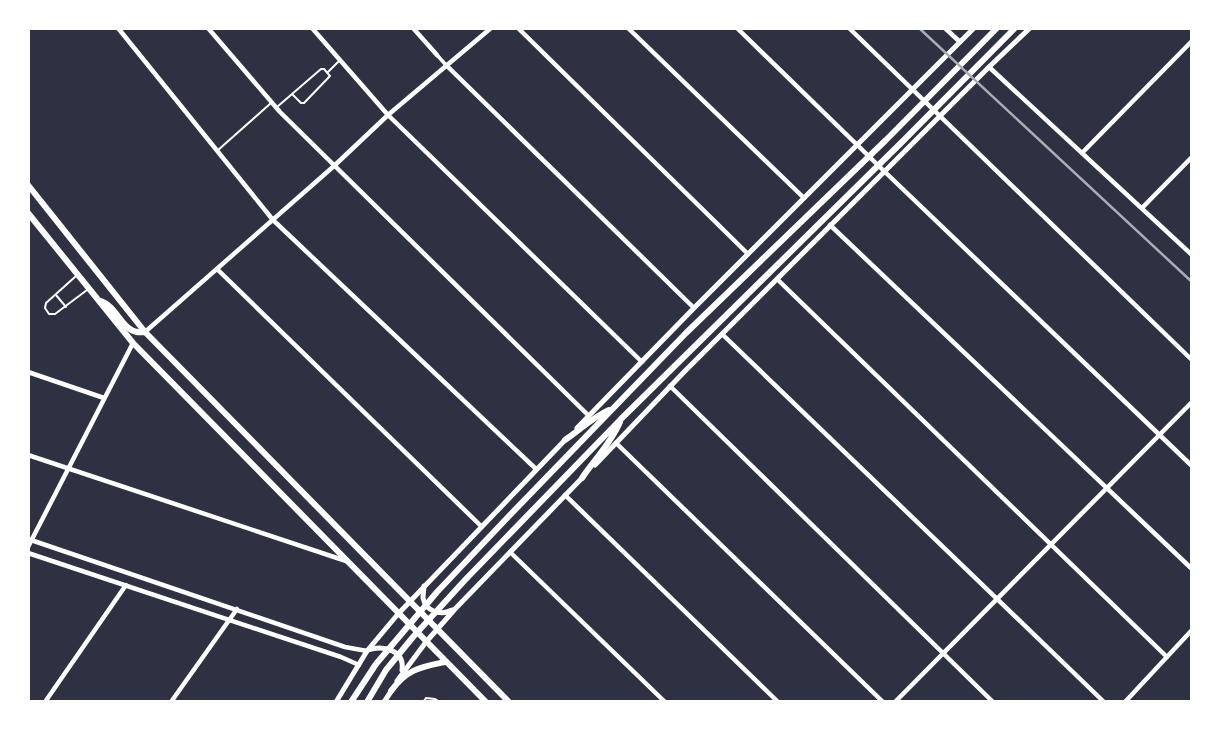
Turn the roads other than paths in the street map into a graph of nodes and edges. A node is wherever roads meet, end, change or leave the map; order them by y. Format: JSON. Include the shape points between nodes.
{"nodes":[{"id":1,"x":118,"y":28,"type":"edge"},
{"id":2,"x":208,"y":28,"type":"edge"},
{"id":3,"x":312,"y":28,"type":"edge"},
{"id":4,"x":413,"y":28,"type":"edge"},
{"id":5,"x":491,"y":28,"type":"edge"},
{"id":6,"x":518,"y":28,"type":"edge"},
{"id":7,"x":628,"y":28,"type":"edge"},
{"id":8,"x":737,"y":28,"type":"edge"},
{"id":9,"x":849,"y":28,"type":"edge"},
{"id":10,"x":946,"y":28,"type":"edge"},
{"id":11,"x":974,"y":28,"type":"edge"},
{"id":12,"x":997,"y":28,"type":"edge"},
{"id":13,"x":1015,"y":28,"type":"edge"},
{"id":14,"x":1030,"y":28,"type":"edge"},
{"id":15,"x":1192,"y":41,"type":"edge"},
{"id":16,"x":960,"y":42,"type":"junction"},
{"id":17,"x":437,"y":55,"type":"joint"},
{"id":18,"x":340,"y":60,"type":"junction"},
{"id":19,"x":446,"y":65,"type":"junction"},
{"id":20,"x":989,"y":67,"type":"junction"},
{"id":21,"x":327,"y":72,"type":"junction"},
{"id":22,"x":914,"y":90,"type":"junction"},
{"id":23,"x":293,"y":95,"type":"junction"},
{"id":24,"x":272,"y":103,"type":"junction"},
{"id":25,"x":276,"y":108,"type":"junction"},
{"id":26,"x":388,"y":115,"type":"junction"},
{"id":27,"x":941,"y":116,"type":"junction"},
{"id":28,"x":858,"y":145,"type":"junction"},
{"id":29,"x":217,"y":152,"type":"junction"},
{"id":30,"x":1082,"y":153,"type":"junction"},
{"id":31,"x":1192,"y":157,"type":"edge"},
{"id":32,"x":334,"y":166,"type":"junction"},
{"id":33,"x":885,"y":172,"type":"junction"},
{"id":34,"x":28,"y":185,"type":"edge"},
{"id":35,"x":804,"y":198,"type":"junction"},
{"id":36,"x":1142,"y":208,"type":"junction"},
{"id":37,"x":28,"y":214,"type":"edge"},
{"id":38,"x":273,"y":220,"type":"junction"},
{"id":39,"x":830,"y":225,"type":"junction"},
{"id":40,"x":748,"y":254,"type":"junction"},
{"id":41,"x":1192,"y":255,"type":"edge"},
{"id":42,"x":217,"y":269,"type":"junction"},
{"id":43,"x":77,"y":275,"type":"junction"},
{"id":44,"x":777,"y":279,"type":"junction"},
{"id":45,"x":88,"y":289,"type":"junction"},
{"id":46,"x":55,"y":294,"type":"junction"},
{"id":47,"x":99,"y":301,"type":"junction"},
{"id":48,"x":66,"y":307,"type":"junction"},
{"id":49,"x":694,"y":308,"type":"junction"},
{"id":50,"x":145,"y":332,"type":"junction"},
{"id":51,"x":722,"y":334,"type":"junction"},
{"id":52,"x":133,"y":343,"type":"junction"},
{"id":53,"x":1192,"y":360,"type":"edge"},
{"id":54,"x":642,"y":362,"type":"junction"},
{"id":55,"x":28,"y":372,"type":"edge"},
{"id":56,"x":670,"y":386,"type":"junction"},
{"id":57,"x":104,"y":398,"type":"junction"},
{"id":58,"x":1192,"y":402,"type":"edge"},
{"id":59,"x":614,"y":408,"type":"junction"},
{"id":60,"x":589,"y":416,"type":"junction"},
{"id":61,"x":621,"y":419,"type":"junction"},
{"id":62,"x":1160,"y":435,"type":"junction"},
{"id":63,"x":565,"y":440,"type":"junction"},
{"id":64,"x":616,"y":443,"type":"junction"},
{"id":65,"x":28,"y":455,"type":"edge"},
{"id":66,"x":1192,"y":467,"type":"edge"},
{"id":67,"x":69,"y":468,"type":"junction"},
{"id":68,"x":537,"y":469,"type":"junction"},
{"id":69,"x":582,"y":478,"type":"junction"},
{"id":70,"x":1107,"y":488,"type":"junction"},
{"id":71,"x":565,"y":495,"type":"junction"},
{"id":72,"x":481,"y":526,"type":"junction"},
{"id":73,"x":30,"y":540,"type":"edge"},
{"id":74,"x":1051,"y":544,"type":"junction"},
{"id":75,"x":28,"y":547,"type":"edge"},
{"id":76,"x":509,"y":552,"type":"junction"},
{"id":77,"x":28,"y":553,"type":"edge"},
{"id":78,"x":346,"y":561,"type":"junction"},
{"id":79,"x":1192,"y":569,"type":"edge"},
{"id":80,"x":126,"y":584,"type":"junction"},
{"id":81,"x":424,"y":586,"type":"junction"},
{"id":82,"x":997,"y":599,"type":"junction"},
{"id":83,"x":410,"y":601,"type":"junction"},
{"id":84,"x":237,"y":609,"type":"junction"},
{"id":85,"x":455,"y":609,"type":"junction"},
{"id":86,"x":398,"y":614,"type":"junction"},
{"id":87,"x":229,"y":621,"type":"junction"},
{"id":88,"x":437,"y":629,"type":"junction"},
{"id":89,"x":1192,"y":630,"type":"edge"},
{"id":90,"x":426,"y":642,"type":"junction"},
{"id":91,"x":367,"y":651,"type":"junction"},
{"id":92,"x":943,"y":653,"type":"junction"},
{"id":93,"x":1167,"y":657,"type":"junction"},
{"id":94,"x":446,"y":662,"type":"junction"},
{"id":95,"x":359,"y":666,"type":"junction"},
{"id":96,"x":401,"y":673,"type":"junction"},
{"id":97,"x":391,"y":691,"type":"junction"},
{"id":98,"x":45,"y":702,"type":"edge"},
{"id":99,"x":171,"y":702,"type":"edge"},
{"id":100,"x":336,"y":702,"type":"edge"},
{"id":101,"x":351,"y":702,"type":"edge"},
{"id":102,"x":367,"y":702,"type":"edge"},
{"id":103,"x":384,"y":702,"type":"edge"},
{"id":104,"x":423,"y":702,"type":"edge"},
{"id":105,"x":440,"y":702,"type":"edge"},
{"id":106,"x":486,"y":702,"type":"edge"},
{"id":107,"x":509,"y":702,"type":"edge"},
{"id":108,"x":664,"y":702,"type":"edge"},
{"id":109,"x":778,"y":702,"type":"edge"},
{"id":110,"x":883,"y":702,"type":"edge"},
{"id":111,"x":895,"y":702,"type":"edge"},
{"id":112,"x":993,"y":702,"type":"edge"},
{"id":113,"x":1104,"y":702,"type":"edge"},
{"id":114,"x":1125,"y":702,"type":"edge"}],
"edges":[{"from":1,"to":29,"type":"street"},
{"from":2,"to":24,"type":"street"},
{"from":3,"to":18,"type":"street"},
{"from":4,"to":17,"type":"street"},
{"from":5,"to":19,"type":"street"},
{"from":6,"to":40,"type":"street"},
{"from":7,"to":35,"type":"street"},
{"from":8,"to":28,"type":"street"},
{"from":9,"to":22,"type":"street"},
{"from":10,"to":16,"type":"street"},
{"from":11,"to":16,"type":"street"},
{"from":12,"to":59,"type":"main road"},
{"from":13,"to":61,"type":"main road"},
{"from":14,"to":20,"type":"street"},
{"from":15,"to":30,"type":"street"},
{"from":16,"to":22,"type":"street"},
{"from":17,"to":19,"type":"street"},
{"from":18,"to":21,"type":"lane"},
{"from":18,"to":26,"type":"street"},
{"from":19,"to":26,"type":"street"},
{"from":19,"to":49,"type":"street"},
{"from":20,"to":27,"type":"street"},
{"from":20,"to":30,"type":"street"},
{"from":21,"to":23,"type":"lane","via":[[321,69]]},
{"from":21,"to":23,"type":"lane","via":[[330,78],[304,103]]},
{"from":22,"to":27,"type":"street"},
{"from":22,"to":28,"type":"street"},
{"from":23,"to":25,"type":"lane"},
{"from":24,"to":25,"type":"street"},
{"from":24,"to":29,"type":"lane"},
{"from":25,"to":32,"type":"street"},
{"from":26,"to":32,"type":"street"},
{"from":26,"to":54,"type":"street"},
{"from":27,"to":33,"type":"street"},
{"from":27,"to":53,"type":"street"},
{"from":28,"to":33,"type":"street"},
{"from":28,"to":35,"type":"street"},
{"from":29,"to":38,"type":"street"},
{"from":30,"to":36,"type":"street"},
{"from":31,"to":36,"type":"street"},
{"from":32,"to":38,"type":"street"},
{"from":32,"to":60,"type":"street"},
{"from":33,"to":39,"type":"street"},
{"from":33,"to":62,"type":"street"},
{"from":34,"to":50,"type":"main road"},
{"from":35,"to":40,"type":"street"},
{"from":36,"to":41,"type":"street"},
{"from":37,"to":43,"type":"main road"},
{"from":38,"to":42,"type":"street"},
{"from":38,"to":68,"type":"street"},
{"from":39,"to":44,"type":"street"},
{"from":39,"to":70,"type":"street"},
{"from":40,"to":49,"type":"street"},
{"from":42,"to":50,"type":"street"},
{"from":42,"to":72,"type":"street"},
{"from":43,"to":45,"type":"main road"},
{"from":43,"to":46,"type":"lane"},
{"from":44,"to":51,"type":"street"},
{"from":44,"to":74,"type":"street"},
{"from":45,"to":47,"type":"main road"},
{"from":45,"to":48,"type":"lane"},
{"from":46,"to":48,"type":"lane"},
{"from":46,"to":48,"type":"lane","via":[[46,303],[49,314]]},
{"from":47,"to":50,"type":"main road","via":[[108,304],[126,327]]},
{"from":47,"to":52,"type":"main road"},
{"from":49,"to":54,"type":"street"},
{"from":50,"to":83,"type":"main road"},
{"from":51,"to":56,"type":"street"},
{"from":51,"to":82,"type":"street"},
{"from":52,"to":57,"type":"street"},
{"from":52,"to":78,"type":"main road"},
{"from":54,"to":60,"type":"street"},
{"from":55,"to":57,"type":"street"},
{"from":56,"to":64,"type":"street"},
{"from":56,"to":92,"type":"street"},
{"from":57,"to":67,"type":"street"},
{"from":58,"to":62,"type":"street"},
{"from":59,"to":63,"type":"main road"},
{"from":59,"to":101,"type":"main road","via":[[437,592],[376,664]]},
{"from":60,"to":63,"type":"street"},
{"from":61,"to":69,"type":"main road"},
{"from":61,"to":102,"type":"main road","via":[[413,637]]},
{"from":62,"to":66,"type":"street"},
{"from":62,"to":70,"type":"street"},
{"from":63,"to":68,"type":"street"},
{"from":64,"to":69,"type":"street"},
{"from":64,"to":110,"type":"street"},
{"from":65,"to":67,"type":"street"},
{"from":67,"to":73,"type":"street"},
{"from":67,"to":78,"type":"street"},
{"from":68,"to":72,"type":"street"},
{"from":69,"to":71,"type":"street"},
{"from":70,"to":74,"type":"street"},
{"from":70,"to":79,"type":"street"},
{"from":71,"to":76,"type":"street"},
{"from":71,"to":109,"type":"street"},
{"from":72,"to":81,"type":"street"},
{"from":73,"to":75,"type":"street"},
{"from":73,"to":84,"type":"street"},
{"from":74,"to":82,"type":"street"},
{"from":74,"to":93,"type":"street"},
{"from":76,"to":85,"type":"street"},
{"from":76,"to":108,"type":"street"},
{"from":77,"to":80,"type":"street"},
{"from":78,"to":86,"type":"main road"},
{"from":80,"to":87,"type":"street"},
{"from":80,"to":98,"type":"street"},
{"from":81,"to":83,"type":"street"},
{"from":81,"to":85,"type":"street","via":[[423,597],[434,611],[440,614]]},
{"from":82,"to":92,"type":"street"},
{"from":82,"to":113,"type":"street"},
{"from":83,"to":86,"type":"street"},
{"from":83,"to":88,"type":"main road"},
{"from":84,"to":87,"type":"street"},
{"from":84,"to":91,"type":"street"},
{"from":85,"to":88,"type":"street"},
{"from":86,"to":90,"type":"main road"},
{"from":86,"to":91,"type":"street"},
{"from":87,"to":95,"type":"street"},
{"from":87,"to":99,"type":"street"},
{"from":88,"to":90,"type":"street"},
{"from":88,"to":107,"type":"main road"},
{"from":89,"to":93,"type":"street"},
{"from":90,"to":94,"type":"main road"},
{"from":90,"to":96,"type":"street"},
{"from":91,"to":95,"type":"street"},
{"from":91,"to":96,"type":"street","via":[[388,648],[403,663]]},
{"from":92,"to":111,"type":"street"},
{"from":92,"to":112,"type":"street"},
{"from":93,"to":114,"type":"street"},
{"from":94,"to":97,"type":"main road","via":[[414,670]]},
{"from":94,"to":106,"type":"main road"},
{"from":95,"to":100,"type":"street"},
{"from":96,"to":97,"type":"street"},
{"from":97,"to":103,"type":"street"},
{"from":104,"to":105,"type":"lane","via":[[426,698]]}]}
